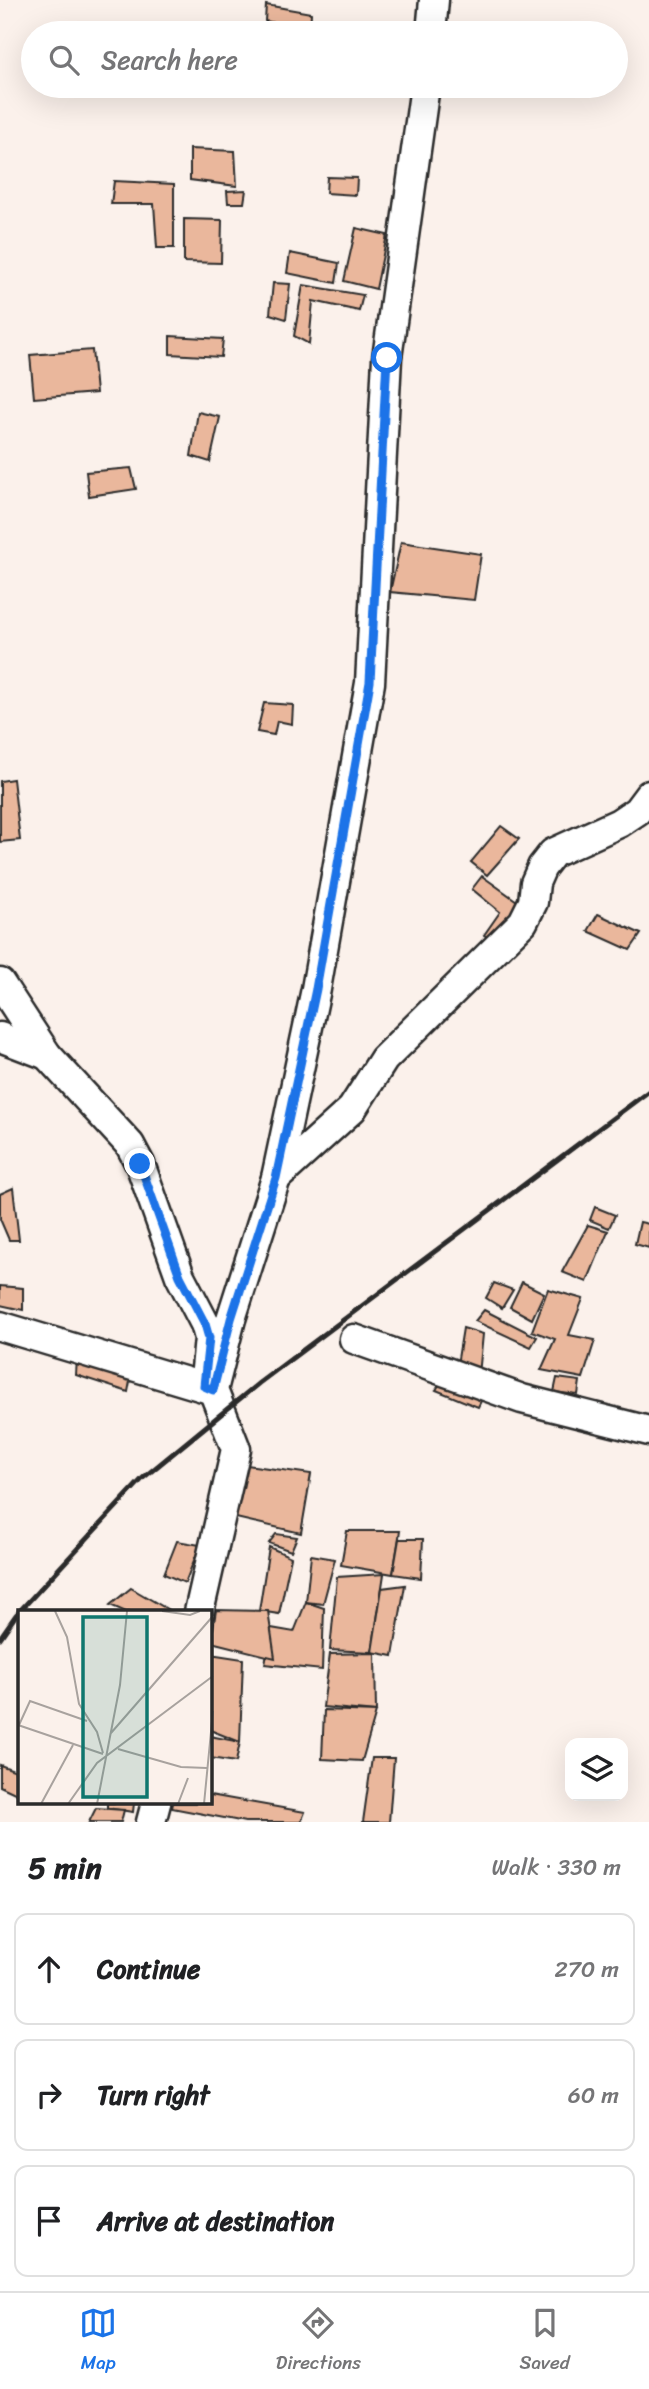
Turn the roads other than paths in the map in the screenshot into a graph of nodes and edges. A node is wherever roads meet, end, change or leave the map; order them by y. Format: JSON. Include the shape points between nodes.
{"nodes":[{"id":1,"x":423,"y":98,"type":"edge"},
{"id":2,"x":649,"y":795,"type":"edge"},
{"id":3,"x":0,"y":983,"type":"edge"},
{"id":4,"x":0,"y":1037,"type":"edge"},
{"id":5,"x":47,"y":1055,"type":"junction"},
{"id":6,"x":276,"y":1178,"type":"junction"},
{"id":7,"x":0,"y":1326,"type":"edge"},
{"id":8,"x":354,"y":1339,"type":"dead end"},
{"id":9,"x":209,"y":1388,"type":"junction"},
{"id":10,"x":649,"y":1431,"type":"edge"},
{"id":11,"x":199,"y":1610,"type":"edge"},
{"id":12,"x":156,"y":1804,"type":"edge"},
{"id":13,"x":151,"y":1822,"type":"edge"}],
"edges":[{"from":1,"to":6,"type":"street","via":[[387,358],[370,682],[316,989]]},
{"from":2,"to":6,"type":"street","via":[[637,811],[619,823],[553,853],[535,883],[533,902],[523,922],[384,1059],[352,1109]]},
{"from":3,"to":5,"type":"street"},
{"from":4,"to":5,"type":"street"},
{"from":5,"to":9,"type":"street","via":[[130,1145],[140,1164],[180,1276],[205,1324]]},
{"from":6,"to":9,"type":"street"},
{"from":7,"to":9,"type":"street"},
{"from":8,"to":10,"type":"street","via":[[522,1399]]},
{"from":9,"to":11,"type":"street","via":[[236,1449]]},
{"from":12,"to":13,"type":"street"}]}
